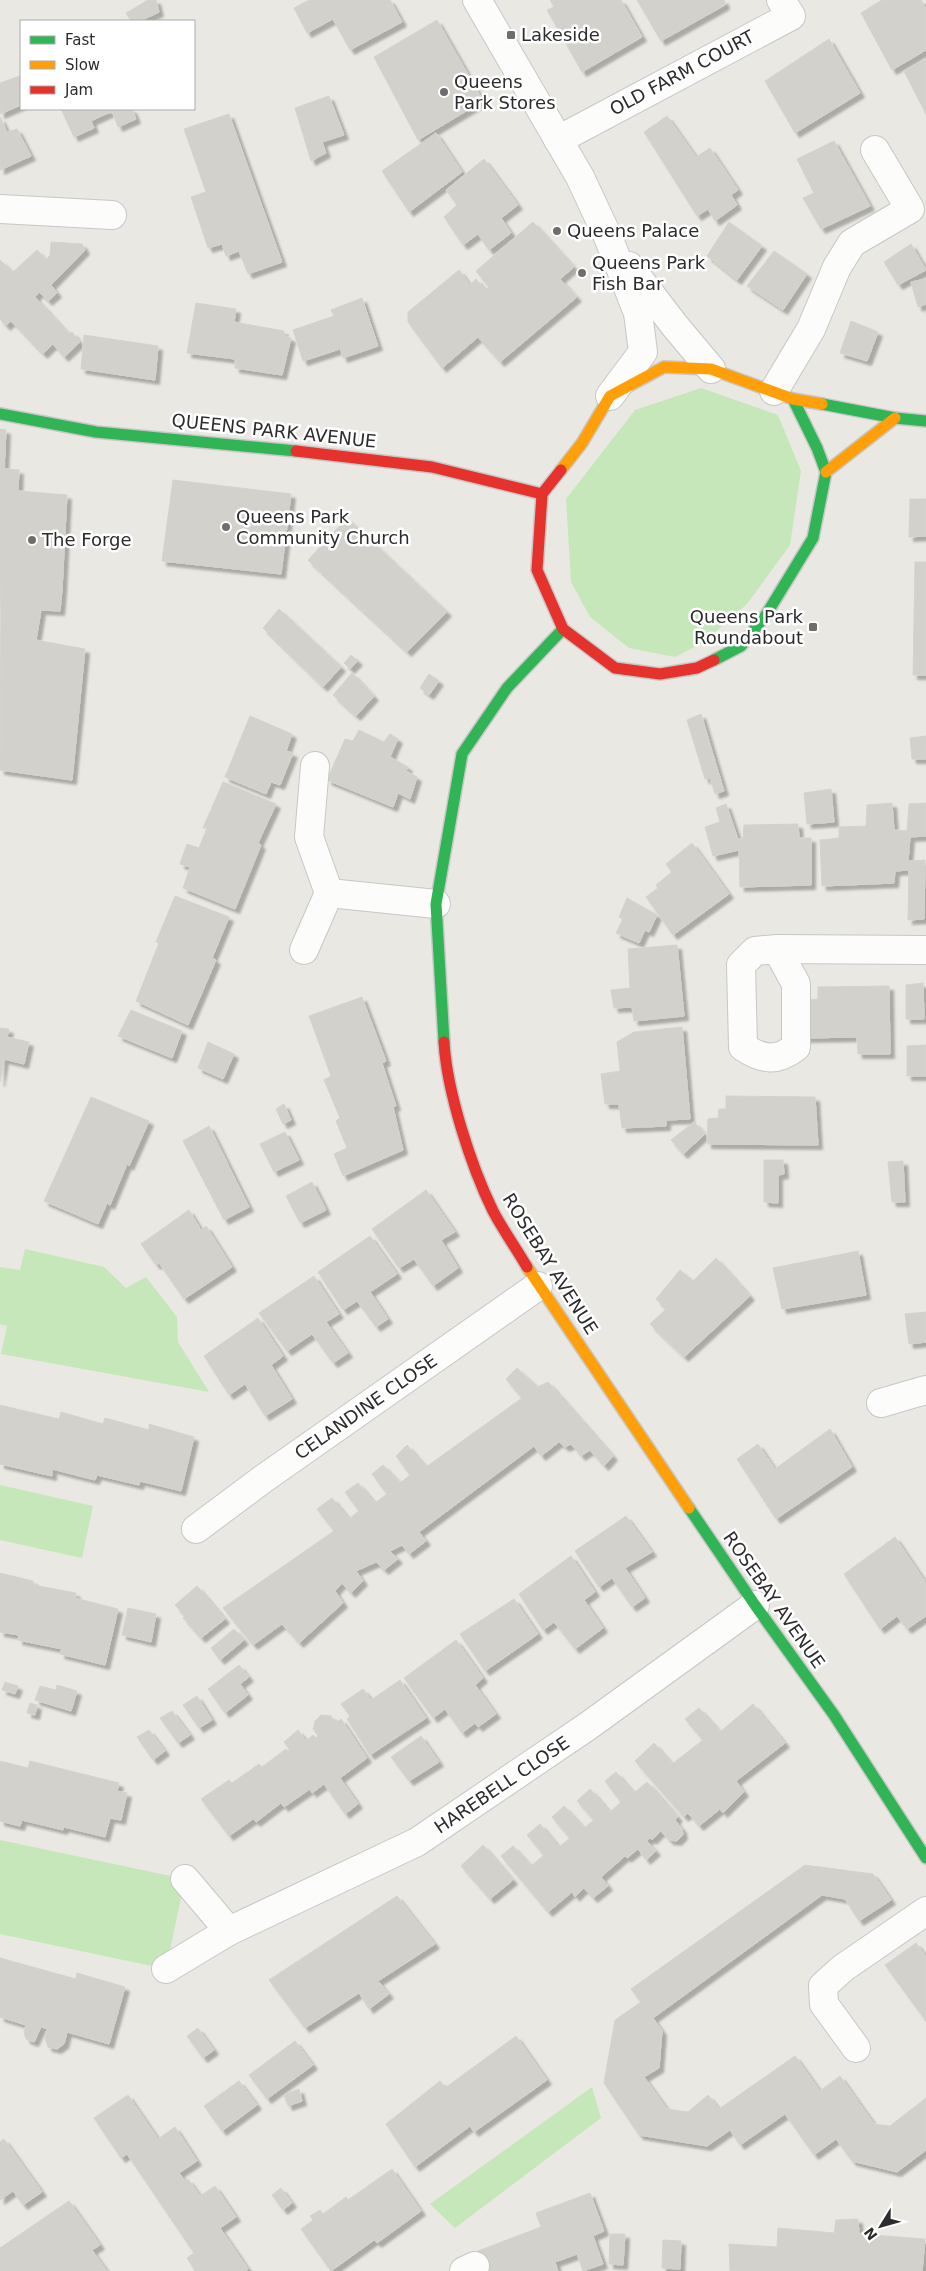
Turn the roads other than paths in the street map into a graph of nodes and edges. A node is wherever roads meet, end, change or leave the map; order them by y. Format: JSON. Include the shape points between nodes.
{"nodes":[{"id":1,"x":477,"y":0,"type":"edge"},
{"id":2,"x":781,"y":0,"type":"edge"},
{"id":3,"x":558,"y":140,"type":"junction"},
{"id":4,"x":874,"y":150,"type":"dead end"},
{"id":5,"x":0,"y":209,"type":"edge"},
{"id":6,"x":112,"y":215,"type":"dead end"},
{"id":7,"x":608,"y":237,"type":"junction"},
{"id":8,"x":711,"y":369,"type":"junction"},
{"id":9,"x":783,"y":395,"type":"junction"},
{"id":10,"x":610,"y":396,"type":"junction"},
{"id":11,"x":0,"y":414,"type":"edge"},
{"id":12,"x":894,"y":418,"type":"junction"},
{"id":13,"x":926,"y":421,"type":"edge"},
{"id":14,"x":826,"y":472,"type":"junction"},
{"id":15,"x":542,"y":494,"type":"junction"},
{"id":16,"x":563,"y":628,"type":"junction"},
{"id":17,"x":315,"y":766,"type":"dead end"},
{"id":18,"x":329,"y":893,"type":"junction"},
{"id":19,"x":436,"y":904,"type":"junction"},
{"id":20,"x":777,"y":949,"type":"dead end"},
{"id":21,"x":304,"y":950,"type":"dead end"},
{"id":22,"x":926,"y":950,"type":"edge"},
{"id":23,"x":538,"y":1286,"type":"junction"},
{"id":24,"x":926,"y":1390,"type":"edge"},
{"id":25,"x":881,"y":1403,"type":"dead end"},
{"id":26,"x":196,"y":1529,"type":"dead end"},
{"id":27,"x":755,"y":1605,"type":"junction"},
{"id":28,"x":926,"y":1858,"type":"edge"},
{"id":29,"x":186,"y":1879,"type":"dead end"},
{"id":30,"x":926,"y":1911,"type":"edge"},
{"id":31,"x":228,"y":1931,"type":"junction"},
{"id":32,"x":166,"y":1969,"type":"dead end"},
{"id":33,"x":856,"y":2048,"type":"dead end"}],
"edges":[{"from":1,"to":3,"type":"street"},
{"from":2,"to":3,"type":"street","name":"OLD FARM COURT","via":[[791,16]]},
{"from":3,"to":7,"type":"street","via":[[580,177]]},
{"from":4,"to":9,"type":"street","via":[[910,209],[852,243],[837,267]]},
{"from":5,"to":6,"type":"street"},
{"from":7,"to":8,"type":"street"},
{"from":7,"to":10,"type":"street","via":[[638,313],[643,352]]},
{"from":8,"to":9,"type":"street"},
{"from":8,"to":10,"type":"street","via":[[664,367]]},
{"from":9,"to":12,"type":"street"},
{"from":9,"to":14,"type":"street","via":[[817,448]]},
{"from":10,"to":15,"type":"street","via":[[582,443]]},
{"from":11,"to":15,"type":"street","name":"QUEENS PARK AVENUE","via":[[96,432],[265,447],[432,467]]},
{"from":12,"to":13,"type":"street"},
{"from":12,"to":14,"type":"street"},
{"from":14,"to":16,"type":"street","via":[[813,538],[766,615],[742,646],[697,668],[660,674],[616,668]]},
{"from":15,"to":16,"type":"street","via":[[537,570]]},
{"from":16,"to":19,"type":"street","name":"ROSEBAY AVENUE","via":[[507,688],[462,754]]},
{"from":17,"to":18,"type":"street","via":[[309,837]]},
{"from":18,"to":19,"type":"street"},
{"from":18,"to":21,"type":"street"},
{"from":19,"to":23,"type":"street","name":"ROSEBAY AVENUE","via":[[445,1057],[463,1135],[493,1210]]},
{"from":20,"to":22,"type":"street"},
{"from":23,"to":26,"type":"street","name":"CELANDINE CLOSE"},
{"from":23,"to":27,"type":"street","name":"ROSEBAY AVENUE"},
{"from":24,"to":25,"type":"street"},
{"from":27,"to":28,"type":"street","name":"ROSEBAY AVENUE","via":[[834,1715]]},
{"from":27,"to":31,"type":"street","name":"HAREBELL CLOSE","via":[[588,1726],[417,1842]]},
{"from":29,"to":31,"type":"street"},
{"from":30,"to":33,"type":"street","via":[[843,1968],[823,1986],[824,2004]]},
{"from":31,"to":32,"type":"street","name":"HAREBELL CLOSE"}]}
